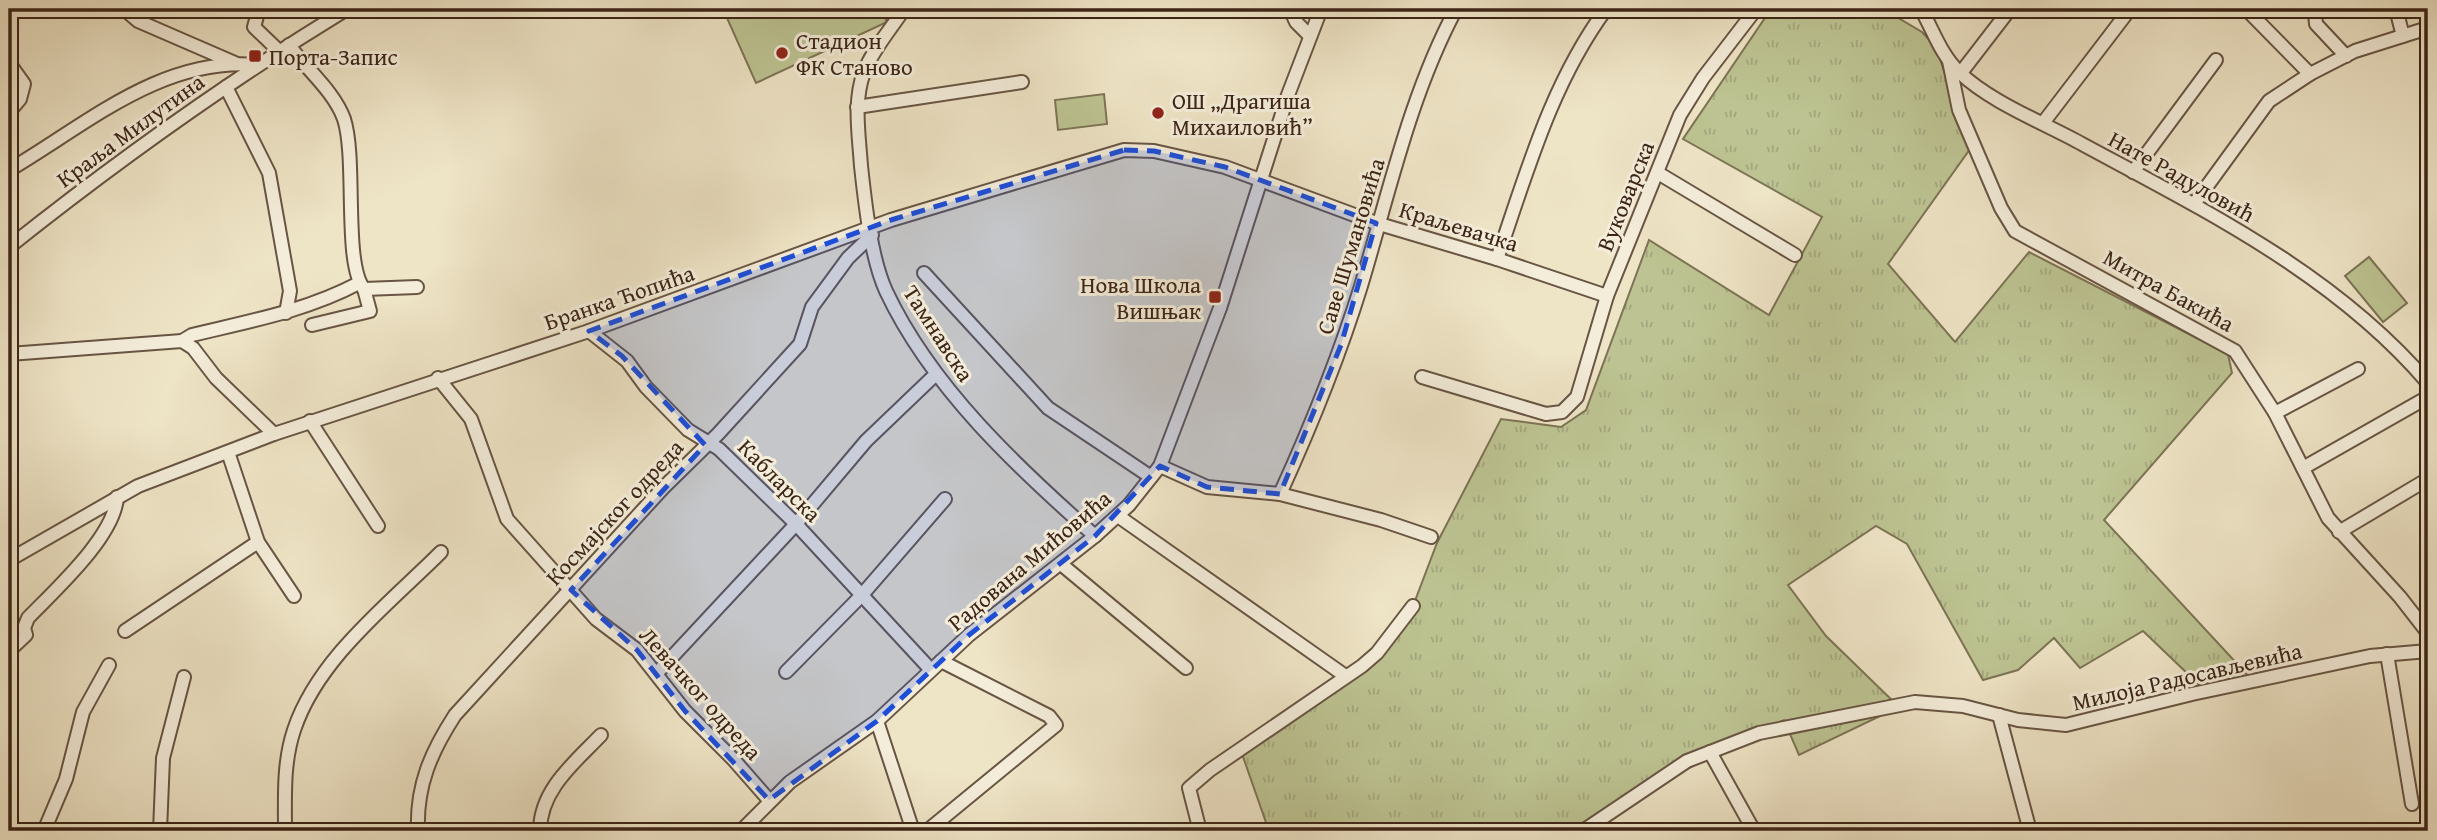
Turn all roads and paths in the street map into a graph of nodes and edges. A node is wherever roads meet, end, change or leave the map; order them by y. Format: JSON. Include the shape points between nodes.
{"nodes":[{"id":1,"x":124,"y":9,"type":"edge"},
{"id":2,"x":259,"y":9,"type":"edge"},
{"id":3,"x":347,"y":9,"type":"edge"},
{"id":4,"x":904,"y":9,"type":"edge"},
{"id":5,"x":1290,"y":9,"type":"edge"},
{"id":6,"x":1321,"y":9,"type":"edge"},
{"id":7,"x":1456,"y":9,"type":"edge"},
{"id":8,"x":1606,"y":9,"type":"edge"},
{"id":9,"x":1756,"y":9,"type":"edge"},
{"id":10,"x":1920,"y":9,"type":"edge"},
{"id":11,"x":2010,"y":9,"type":"edge"},
{"id":12,"x":2130,"y":9,"type":"edge"},
{"id":13,"x":2246,"y":9,"type":"edge"},
{"id":14,"x":2320,"y":9,"type":"edge"},
{"id":15,"x":2396,"y":9,"type":"edge"},
{"id":16,"x":2428,"y":28,"type":"edge"},
{"id":17,"x":1310,"y":36,"type":"junction"},
{"id":18,"x":2403,"y":36,"type":"junction"},
{"id":19,"x":284,"y":48,"type":"junction"},
{"id":20,"x":2346,"y":56,"type":"junction"},
{"id":21,"x":2216,"y":60,"type":"dead end"},
{"id":22,"x":1948,"y":61,"type":"junction"},
{"id":23,"x":9,"y":63,"type":"edge"},
{"id":24,"x":235,"y":63,"type":"junction"},
{"id":25,"x":258,"y":65,"type":"junction"},
{"id":26,"x":1960,"y":74,"type":"junction"},
{"id":27,"x":2311,"y":74,"type":"junction"},
{"id":28,"x":1022,"y":82,"type":"dead end"},
{"id":29,"x":226,"y":87,"type":"junction"},
{"id":30,"x":857,"y":107,"type":"junction"},
{"id":31,"x":9,"y":112,"type":"edge"},
{"id":32,"x":2043,"y":123,"type":"junction"},
{"id":33,"x":9,"y":170,"type":"edge"},
{"id":34,"x":2133,"y":172,"type":"junction"},
{"id":35,"x":1658,"y":173,"type":"junction"},
{"id":36,"x":1260,"y":181,"type":"junction"},
{"id":37,"x":2194,"y":204,"type":"junction"},
{"id":38,"x":1376,"y":223,"type":"junction"},
{"id":39,"x":870,"y":232,"type":"junction"},
{"id":40,"x":9,"y":247,"type":"edge"},
{"id":41,"x":1795,"y":254,"type":"dead end"},
{"id":42,"x":1497,"y":258,"type":"junction"},
{"id":43,"x":924,"y":273,"type":"dead end"},
{"id":44,"x":362,"y":286,"type":"junction"},
{"id":45,"x":417,"y":287,"type":"dead end"},
{"id":46,"x":1607,"y":296,"type":"junction"},
{"id":47,"x":286,"y":313,"type":"junction"},
{"id":48,"x":312,"y":325,"type":"dead end"},
{"id":49,"x":589,"y":331,"type":"junction"},
{"id":50,"x":182,"y":341,"type":"junction"},
{"id":51,"x":9,"y":354,"type":"edge"},
{"id":52,"x":2358,"y":369,"type":"dead end"},
{"id":53,"x":936,"y":374,"type":"junction"},
{"id":54,"x":1422,"y":377,"type":"dead end"},
{"id":55,"x":438,"y":378,"type":"junction"},
{"id":56,"x":2428,"y":383,"type":"edge"},
{"id":57,"x":2428,"y":397,"type":"edge"},
{"id":58,"x":2274,"y":413,"type":"junction"},
{"id":59,"x":310,"y":421,"type":"junction"},
{"id":60,"x":274,"y":434,"type":"junction"},
{"id":61,"x":709,"y":443,"type":"junction"},
{"id":62,"x":229,"y":452,"type":"junction"},
{"id":63,"x":1160,"y":466,"type":"junction"},
{"id":64,"x":2303,"y":468,"type":"junction"},
{"id":65,"x":1151,"y":477,"type":"junction"},
{"id":66,"x":2428,"y":479,"type":"edge"},
{"id":67,"x":1280,"y":494,"type":"junction"},
{"id":68,"x":117,"y":497,"type":"junction"},
{"id":69,"x":945,"y":499,"type":"dead end"},
{"id":70,"x":1118,"y":516,"type":"junction"},
{"id":71,"x":796,"y":524,"type":"junction"},
{"id":72,"x":379,"y":526,"type":"dead end"},
{"id":73,"x":2339,"y":532,"type":"junction"},
{"id":74,"x":1095,"y":536,"type":"junction"},
{"id":75,"x":1431,"y":537,"type":"dead end"},
{"id":76,"x":258,"y":542,"type":"junction"},
{"id":77,"x":440,"y":552,"type":"dead end"},
{"id":78,"x":9,"y":560,"type":"edge"},
{"id":79,"x":1062,"y":564,"type":"junction"},
{"id":80,"x":571,"y":590,"type":"junction"},
{"id":81,"x":293,"y":596,"type":"dead end"},
{"id":82,"x":861,"y":596,"type":"junction"},
{"id":83,"x":1413,"y":606,"type":"dead end"},
{"id":84,"x":125,"y":631,"type":"dead end"},
{"id":85,"x":2428,"y":633,"type":"edge"},
{"id":86,"x":9,"y":651,"type":"edge"},
{"id":87,"x":2428,"y":651,"type":"edge"},
{"id":88,"x":2387,"y":654,"type":"junction"},
{"id":89,"x":109,"y":665,"type":"dead end"},
{"id":90,"x":936,"y":666,"type":"junction"},
{"id":91,"x":1186,"y":668,"type":"dead end"},
{"id":92,"x":786,"y":672,"type":"dead end"},
{"id":93,"x":657,"y":673,"type":"junction"},
{"id":94,"x":1344,"y":675,"type":"junction"},
{"id":95,"x":184,"y":677,"type":"dead end"},
{"id":96,"x":1999,"y":715,"type":"junction"},
{"id":97,"x":877,"y":721,"type":"junction"},
{"id":98,"x":601,"y":735,"type":"dead end"},
{"id":99,"x":1710,"y":752,"type":"junction"},
{"id":100,"x":769,"y":800,"type":"junction"},
{"id":101,"x":2412,"y":804,"type":"dead end"},
{"id":102,"x":44,"y":831,"type":"edge"},
{"id":103,"x":160,"y":831,"type":"edge"},
{"id":104,"x":285,"y":831,"type":"edge"},
{"id":105,"x":418,"y":831,"type":"edge"},
{"id":106,"x":540,"y":831,"type":"edge"},
{"id":107,"x":741,"y":831,"type":"edge"},
{"id":108,"x":914,"y":831,"type":"edge"},
{"id":109,"x":927,"y":831,"type":"edge"},
{"id":110,"x":1200,"y":831,"type":"edge"},
{"id":111,"x":1583,"y":831,"type":"edge"},
{"id":112,"x":1754,"y":831,"type":"edge"},
{"id":113,"x":2030,"y":831,"type":"edge"}],
"edges":[{"from":1,"to":24,"type":"street","via":[[138,21]]},
{"from":2,"to":19,"type":"street","via":[[254,27]]},
{"from":3,"to":19,"type":"street","name":"Краља Милутина"},
{"from":4,"to":30,"type":"street","name":"Тамнавска","via":[[870,58]]},
{"from":5,"to":17,"type":"street"},
{"from":6,"to":17,"type":"street","name":"Радована Мићовића"},
{"from":7,"to":38,"type":"street","name":"Саве Шумановића","via":[[1440,38]]},
{"from":8,"to":42,"type":"street","via":[[1556,90]]},
{"from":9,"to":35,"type":"street","name":"Вуковарска","via":[[1680,115]]},
{"from":10,"to":22,"type":"street","name":"Нате Радуловић"},
{"from":11,"to":26,"type":"street"},
{"from":12,"to":32,"type":"street"},
{"from":13,"to":27,"type":"street"},
{"from":14,"to":20,"type":"street","via":[[2315,14],[2316,24]]},
{"from":15,"to":18,"type":"street"},
{"from":16,"to":18,"type":"street"},
{"from":17,"to":36,"type":"street","name":"Радована Мићовића"},
{"from":18,"to":20,"type":"street"},
{"from":19,"to":25,"type":"street","name":"Краља Милутина"},
{"from":19,"to":44,"type":"street","via":[[334,101],[345,121],[354,249]]},
{"from":20,"to":27,"type":"street"},
{"from":21,"to":34,"type":"street"},
{"from":22,"to":26,"type":"street","name":"Нате Радуловић"},
{"from":22,"to":58,"type":"street","name":"Митра Бакића","via":[[1959,110],[2015,231],[2235,351]]},
{"from":23,"to":31,"type":"street","via":[[24,84],[20,99]]},
{"from":24,"to":25,"type":"street"},
{"from":24,"to":33,"type":"street","via":[[161,80],[129,94]]},
{"from":25,"to":29,"type":"street","name":"Краља Милутина"},
{"from":26,"to":32,"type":"street","name":"Нате Радуловић"},
{"from":27,"to":37,"type":"street","via":[[2269,101]]},
{"from":28,"to":30,"type":"street"},
{"from":29,"to":40,"type":"street","name":"Краља Милутина"},
{"from":29,"to":47,"type":"street","via":[[269,173],[290,291]]},
{"from":30,"to":39,"type":"street","name":"Тамнавска"},
{"from":32,"to":34,"type":"street","name":"Нате Радуловић"},
{"from":34,"to":37,"type":"street","name":"Нате Радуловић"},
{"from":35,"to":41,"type":"street"},
{"from":35,"to":46,"type":"street","name":"Вуковарска"},
{"from":36,"to":38,"type":"street","name":"Краљевачка"},
{"from":36,"to":39,"type":"street","name":"Бранка Ћопића","via":[[1178,156],[1124,150]]},
{"from":36,"to":63,"type":"street","name":"Радована Мићовића","via":[[1220,308]]},
{"from":37,"to":56,"type":"street","name":"Нате Радуловић","via":[[2350,305],[2396,345]]},
{"from":38,"to":42,"type":"street","name":"Краљевачка"},
{"from":38,"to":67,"type":"street","name":"Саве Шумановића","via":[[1341,345]]},
{"from":39,"to":49,"type":"street","name":"Бранка Ћопића"},
{"from":39,"to":53,"type":"street","name":"Тамнавска","via":[[885,288]]},
{"from":39,"to":61,"type":"street","name":"Космајског одреда","via":[[812,307],[800,344]]},
{"from":42,"to":46,"type":"street","name":"Краљевачка"},
{"from":43,"to":65,"type":"street","via":[[1048,408]]},
{"from":44,"to":45,"type":"street"},
{"from":44,"to":47,"type":"street"},
{"from":44,"to":48,"type":"street","via":[[370,311]]},
{"from":46,"to":54,"type":"street","name":"Вуковарска","via":[[1580,390],[1573,405],[1562,412],[1546,414]]},
{"from":47,"to":50,"type":"street"},
{"from":49,"to":55,"type":"street","name":"Бранка Ћопића"},
{"from":49,"to":61,"type":"street","name":"Кабларска","via":[[627,361],[688,430]]},
{"from":50,"to":51,"type":"street"},
{"from":50,"to":60,"type":"street"},
{"from":52,"to":58,"type":"street"},
{"from":53,"to":71,"type":"street","via":[[866,441]]},
{"from":53,"to":74,"type":"street","name":"Тамнавска"},
{"from":55,"to":59,"type":"street","name":"Бранка Ћопића"},
{"from":55,"to":80,"type":"street","name":"Левачког одреда","via":[[471,419],[507,519]]},
{"from":57,"to":64,"type":"street"},
{"from":58,"to":64,"type":"street","name":"Митра Бакића"},
{"from":59,"to":60,"type":"street","name":"Бранка Ћопића"},
{"from":59,"to":72,"type":"street"},
{"from":60,"to":62,"type":"street","name":"Бранка Ћопића"},
{"from":61,"to":71,"type":"street","name":"Кабларска"},
{"from":61,"to":80,"type":"street","name":"Космајског одреда"},
{"from":62,"to":68,"type":"street","name":"Бранка Ћопића"},
{"from":62,"to":76,"type":"street"},
{"from":63,"to":65,"type":"street","name":"Радована Мићовића"},
{"from":63,"to":67,"type":"street","via":[[1207,486]]},
{"from":64,"to":73,"type":"street","name":"Митра Бакића"},
{"from":65,"to":70,"type":"street","name":"Радована Мићовића"},
{"from":66,"to":73,"type":"street"},
{"from":67,"to":75,"type":"street"},
{"from":68,"to":78,"type":"street","name":"Бранка Ћопића"},
{"from":68,"to":86,"type":"street","via":[[114,513],[94,548],[28,618],[26,635]]},
{"from":69,"to":82,"type":"street"},
{"from":70,"to":74,"type":"street","name":"Радована Мићовића"},
{"from":70,"to":94,"type":"street"},
{"from":71,"to":82,"type":"street","name":"Кабларска"},
{"from":71,"to":93,"type":"street"},
{"from":73,"to":85,"type":"street","name":"Митра Бакића"},
{"from":74,"to":79,"type":"street","name":"Радована Мићовића"},
{"from":76,"to":81,"type":"street"},
{"from":76,"to":84,"type":"street"},
{"from":77,"to":104,"type":"street","via":[[345,648],[302,711],[285,778]]},
{"from":79,"to":90,"type":"street","name":"Радована Мићовића"},
{"from":79,"to":91,"type":"street"},
{"from":80,"to":93,"type":"street","name":"Левачког одреда","via":[[596,619],[627,640]]},
{"from":80,"to":105,"type":"street","name":"Космајског одреда","via":[[455,715],[440,738],[424,774]]},
{"from":82,"to":90,"type":"street","name":"Кабларска"},
{"from":82,"to":92,"type":"street"},
{"from":83,"to":94,"type":"street","via":[[1377,653]]},
{"from":87,"to":88,"type":"street","name":"Милоја Радосављевића"},
{"from":88,"to":96,"type":"street","name":"Милоја Радосављевића","via":[[2066,725]]},
{"from":88,"to":101,"type":"street"},
{"from":89,"to":102,"type":"street","via":[[83,712],[65,779]]},
{"from":90,"to":97,"type":"street","name":"Радована Мићовића"},
{"from":90,"to":109,"type":"street","name":"Кабларска","via":[[1048,716],[1056,725]]},
{"from":93,"to":100,"type":"street","name":"Левачког одреда","via":[[685,711]]},
{"from":94,"to":110,"type":"street","via":[[1189,788]]},
{"from":95,"to":103,"type":"street","via":[[163,758]]},
{"from":96,"to":99,"type":"street","name":"Милоја Радосављевића","via":[[1955,705],[1902,703],[1759,733]]},
{"from":96,"to":113,"type":"street"},
{"from":97,"to":100,"type":"street","name":"Радована Мићовића"},
{"from":97,"to":108,"type":"street"},
{"from":98,"to":106,"type":"street","via":[[545,798]]},
{"from":99,"to":111,"type":"street","name":"Милоја Радосављевића","via":[[1687,761]]},
{"from":99,"to":112,"type":"street"},
{"from":100,"to":107,"type":"street","name":"Радована Мићовића"}]}
